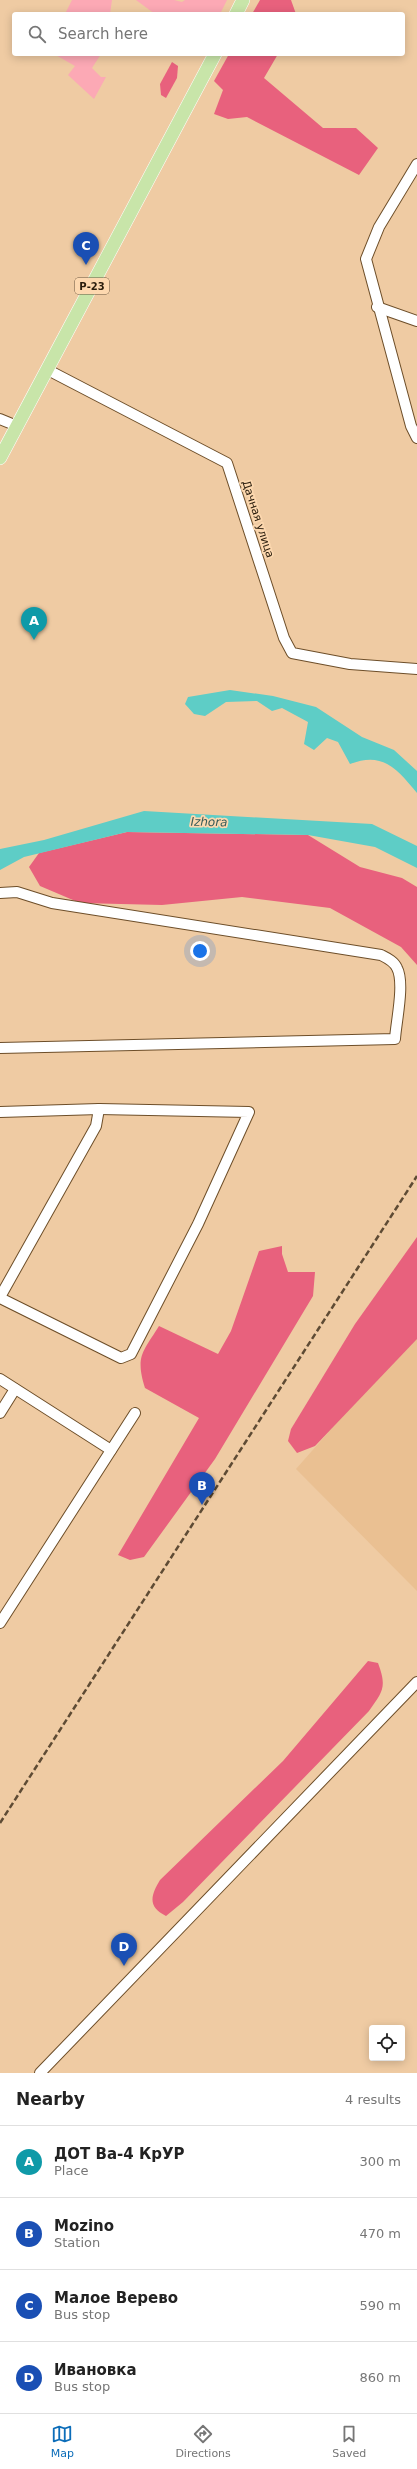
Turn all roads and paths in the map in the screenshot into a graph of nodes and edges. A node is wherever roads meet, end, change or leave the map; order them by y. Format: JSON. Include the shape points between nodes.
{"nodes":[{"id":1,"x":244,"y":0,"type":"edge"},
{"id":2,"x":237,"y":12,"type":"edge"},
{"id":3,"x":214,"y":56,"type":"edge"},
{"id":4,"x":417,"y":165,"type":"edge"},
{"id":5,"x":377,"y":306,"type":"junction"},
{"id":6,"x":417,"y":321,"type":"edge"},
{"id":7,"x":48,"y":370,"type":"junction"},
{"id":8,"x":0,"y":419,"type":"edge"},
{"id":9,"x":17,"y":426,"type":"junction"},
{"id":10,"x":417,"y":438,"type":"edge"},
{"id":11,"x":0,"y":458,"type":"edge"},
{"id":12,"x":417,"y":669,"type":"edge"},
{"id":13,"x":0,"y":893,"type":"edge"},
{"id":14,"x":0,"y":1048,"type":"edge"},
{"id":15,"x":99,"y":1109,"type":"junction"},
{"id":16,"x":0,"y":1112,"type":"edge"},
{"id":17,"x":0,"y":1297,"type":"edge"},
{"id":18,"x":0,"y":1379,"type":"edge"},
{"id":19,"x":15,"y":1389,"type":"junction"},
{"id":20,"x":0,"y":1413,"type":"edge"},
{"id":21,"x":135,"y":1413,"type":"dead end"},
{"id":22,"x":111,"y":1450,"type":"junction"},
{"id":23,"x":0,"y":1623,"type":"edge"},
{"id":24,"x":417,"y":1682,"type":"edge"},
{"id":25,"x":40,"y":2073,"type":"edge"}],
"edges":[{"from":1,"to":2,"type":"main road"},
{"from":3,"to":7,"type":"main road","number":"Р-23"},
{"from":4,"to":5,"type":"street","via":[[379,227],[366,259]]},
{"from":5,"to":6,"type":"street"},
{"from":5,"to":10,"type":"street","via":[[411,426]]},
{"from":7,"to":9,"type":"main road","number":"Р-23"},
{"from":7,"to":12,"type":"street","name":"Дачная улица","via":[[228,462],[284,638],[292,653],[350,664]]},
{"from":8,"to":9,"type":"street"},
{"from":9,"to":11,"type":"main road","number":"Р-23"},
{"from":13,"to":14,"type":"street","via":[[17,892],[52,903],[380,955],[391,960],[400,979],[395,1039]]},
{"from":15,"to":16,"type":"street"},
{"from":15,"to":17,"type":"street","via":[[96,1126]]},
{"from":15,"to":17,"type":"street","via":[[249,1112],[198,1224],[131,1354],[121,1358]]},
{"from":18,"to":19,"type":"street"},
{"from":19,"to":20,"type":"street"},
{"from":19,"to":22,"type":"street"},
{"from":21,"to":22,"type":"street"},
{"from":22,"to":23,"type":"street"},
{"from":24,"to":25,"type":"street"}]}
